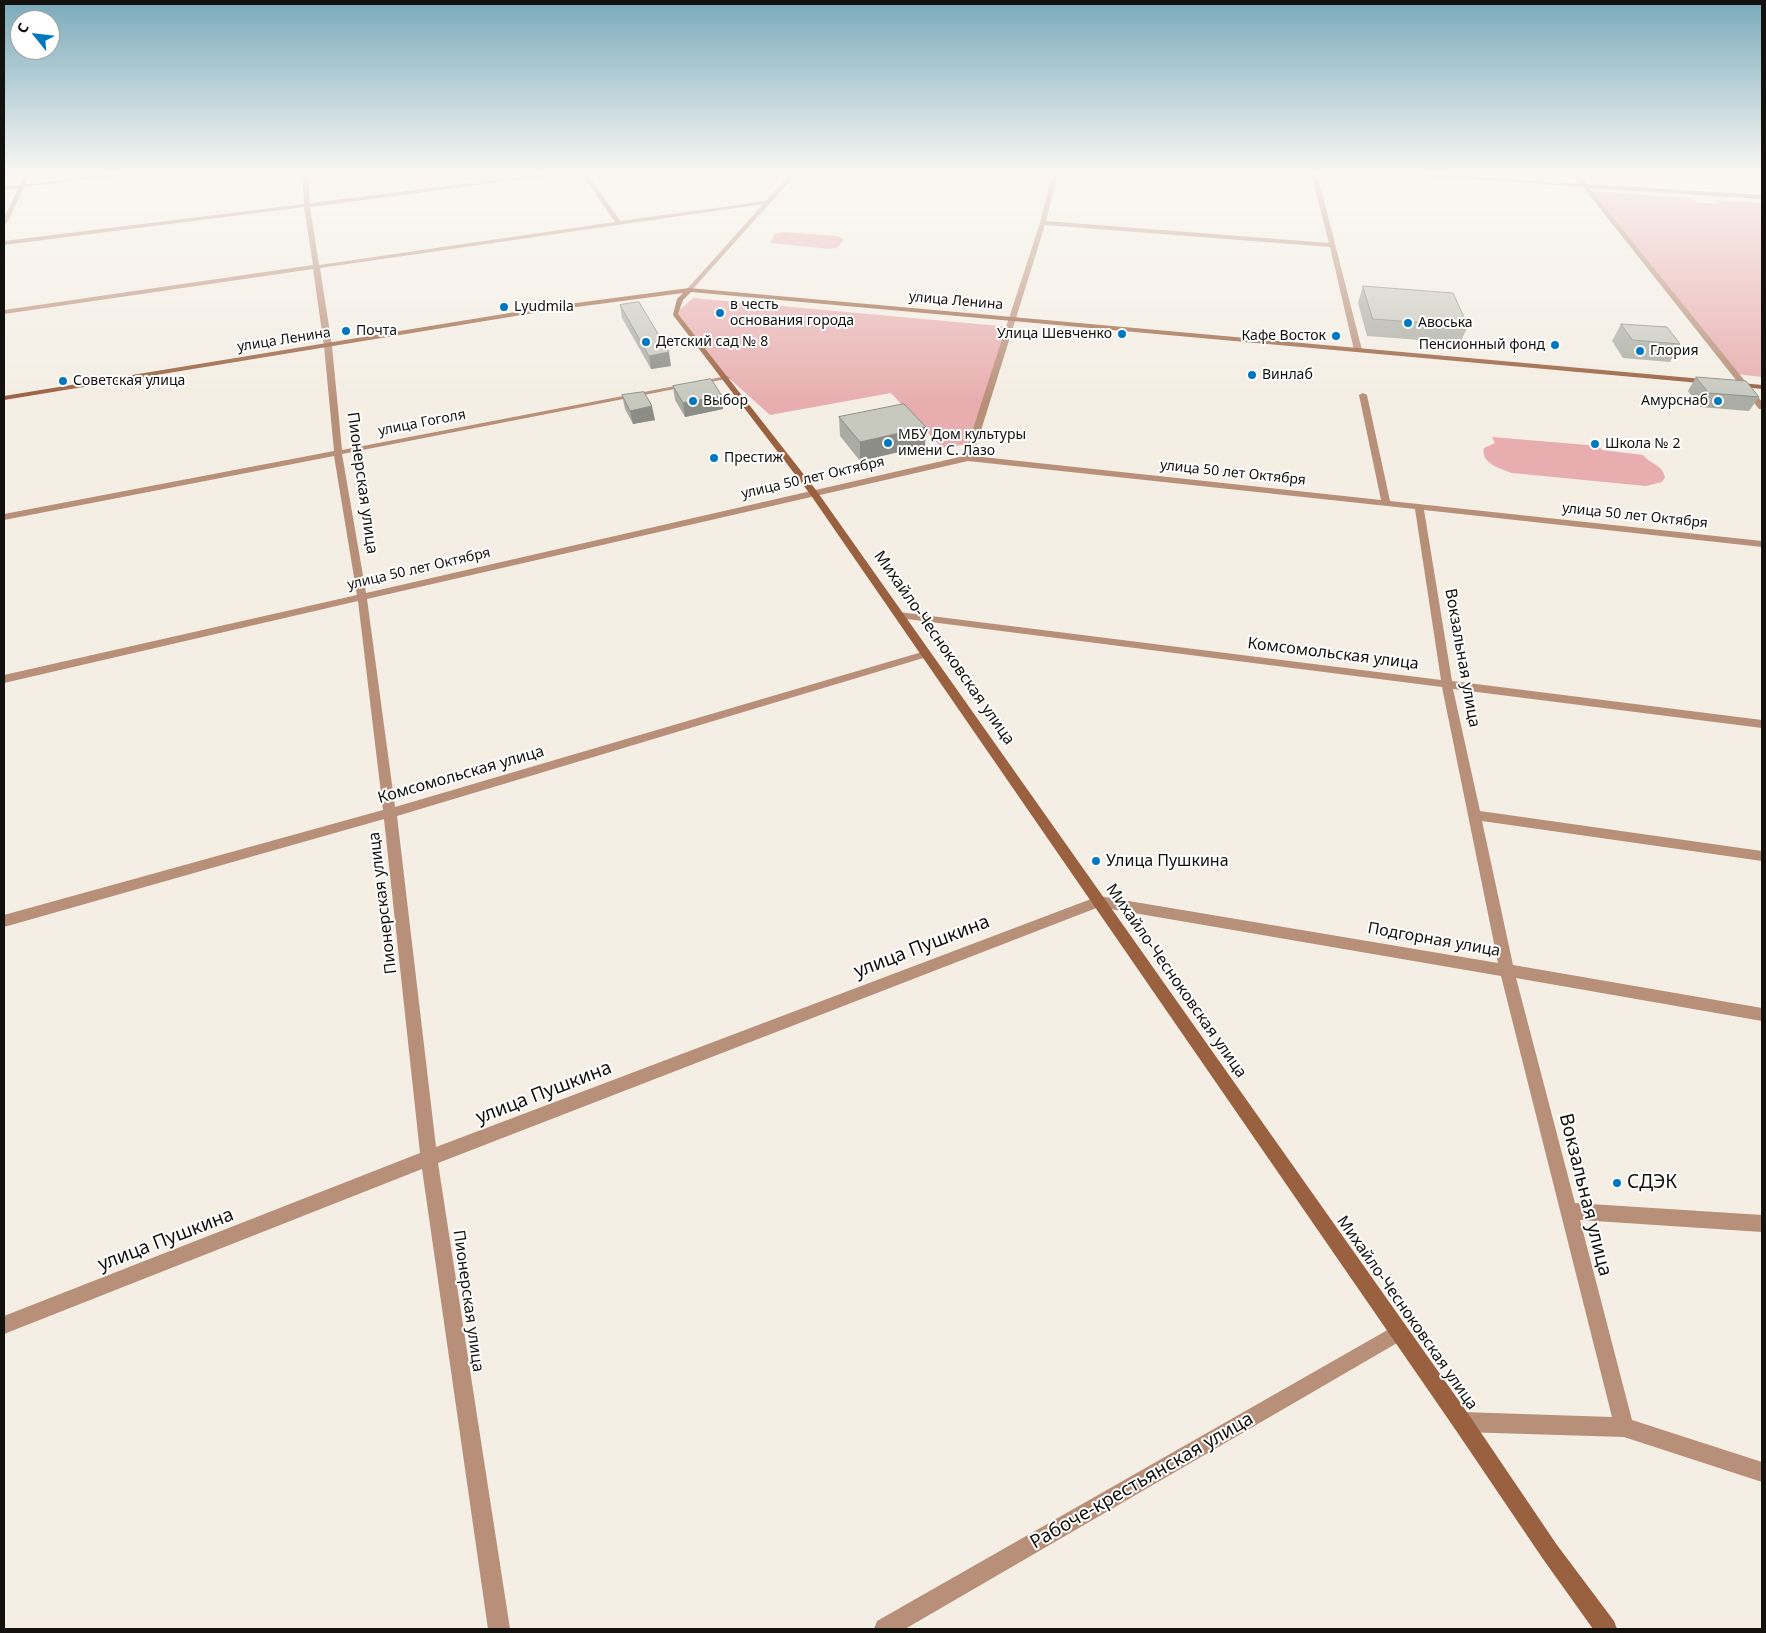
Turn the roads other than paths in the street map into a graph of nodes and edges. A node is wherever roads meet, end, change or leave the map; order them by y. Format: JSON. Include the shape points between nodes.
{"nodes":[{"id":1,"x":313,"y":249,"type":"edge"},
{"id":2,"x":439,"y":249,"type":"edge"},
{"id":3,"x":726,"y":249,"type":"edge"},
{"id":4,"x":1036,"y":249,"type":"edge"},
{"id":5,"x":1334,"y":249,"type":"edge"},
{"id":6,"x":1636,"y":249,"type":"edge"},
{"id":7,"x":315,"y":268,"type":"junction"},
{"id":8,"x":689,"y":290,"type":"junction"},
{"id":9,"x":4,"y":312,"type":"edge"},
{"id":10,"x":1014,"y":319,"type":"junction"},
{"id":11,"x":328,"y":346,"type":"junction"},
{"id":12,"x":1358,"y":350,"type":"junction"},
{"id":13,"x":727,"y":378,"type":"junction"},
{"id":14,"x":1716,"y":383,"type":"edge"},
{"id":15,"x":1726,"y":384,"type":"edge"},
{"id":16,"x":1745,"y":385,"type":"junction"},
{"id":17,"x":1762,"y":387,"type":"edge"},
{"id":18,"x":1364,"y":395,"type":"dead end"},
{"id":19,"x":4,"y":398,"type":"edge"},
{"id":20,"x":1762,"y":407,"type":"edge"},
{"id":21,"x":338,"y":453,"type":"junction"},
{"id":22,"x":968,"y":458,"type":"junction"},
{"id":23,"x":813,"y":492,"type":"junction"},
{"id":24,"x":1386,"y":504,"type":"junction"},
{"id":25,"x":1419,"y":507,"type":"junction"},
{"id":26,"x":4,"y":517,"type":"edge"},
{"id":27,"x":1762,"y":544,"type":"edge"},
{"id":28,"x":362,"y":596,"type":"junction"},
{"id":29,"x":899,"y":614,"type":"junction"},
{"id":30,"x":926,"y":654,"type":"junction"},
{"id":31,"x":4,"y":679,"type":"edge"},
{"id":32,"x":1447,"y":685,"type":"junction"},
{"id":33,"x":1762,"y":724,"type":"edge"},
{"id":34,"x":390,"y":813,"type":"junction"},
{"id":35,"x":1476,"y":815,"type":"junction"},
{"id":36,"x":1762,"y":856,"type":"edge"},
{"id":37,"x":1099,"y":901,"type":"junction"},
{"id":38,"x":4,"y":921,"type":"edge"},
{"id":39,"x":1507,"y":970,"type":"junction"},
{"id":40,"x":1762,"y":1014,"type":"edge"},
{"id":41,"x":429,"y":1158,"type":"junction"},
{"id":42,"x":1568,"y":1211,"type":"junction"},
{"id":43,"x":1762,"y":1223,"type":"edge"},
{"id":44,"x":4,"y":1325,"type":"edge"},
{"id":45,"x":1398,"y":1333,"type":"junction"},
{"id":46,"x":1462,"y":1422,"type":"junction"},
{"id":47,"x":1624,"y":1427,"type":"junction"},
{"id":48,"x":1762,"y":1472,"type":"edge"},
{"id":49,"x":499,"y":1629,"type":"edge"},
{"id":50,"x":885,"y":1629,"type":"edge"},
{"id":51,"x":1606,"y":1629,"type":"edge"}],
"edges":[{"from":1,"to":7,"type":"street","name":"Пионерская улица"},
{"from":2,"to":7,"type":"street"},
{"from":3,"to":8,"type":"street","name":"Михайло-Чесноковская улица"},
{"from":4,"to":10,"type":"street"},
{"from":5,"to":12,"type":"street"},
{"from":6,"to":16,"type":"street"},
{"from":7,"to":9,"type":"street"},
{"from":7,"to":11,"type":"street","name":"Пионерская улица"},
{"from":8,"to":10,"type":"main road","name":"улица Ленина"},
{"from":8,"to":11,"type":"main road","name":"улица Ленина","via":[[546,309]]},
{"from":8,"to":13,"type":"main road","name":"Михайло-Чесноковская улица","via":[[680,299],[675,314]]},
{"from":10,"to":12,"type":"main road","name":"улица Ленина"},
{"from":10,"to":22,"type":"street"},
{"from":11,"to":19,"type":"main road","name":"улица Ленина"},
{"from":11,"to":21,"type":"street","name":"Пионерская улица"},
{"from":12,"to":14,"type":"main road","name":"улица Ленина"},
{"from":13,"to":21,"type":"street","name":"улица Гоголя"},
{"from":13,"to":23,"type":"main road","name":"Михайло-Чесноковская улица"},
{"from":15,"to":16,"type":"main road"},
{"from":16,"to":17,"type":"main road"},
{"from":16,"to":20,"type":"street"},
{"from":18,"to":24,"type":"street"},
{"from":21,"to":26,"type":"street","name":"улица Гоголя"},
{"from":21,"to":28,"type":"street","name":"Пионерская улица"},
{"from":22,"to":23,"type":"street","name":"улица 50 лет Октября"},
{"from":22,"to":24,"type":"street","name":"улица 50 лет Октября"},
{"from":23,"to":28,"type":"street","name":"улица 50 лет Октября"},
{"from":23,"to":29,"type":"main road","name":"Михайло-Чесноковская улица"},
{"from":24,"to":25,"type":"street","name":"улица 50 лет Октября"},
{"from":25,"to":27,"type":"street","name":"улица 50 лет Октября"},
{"from":25,"to":32,"type":"street","name":"Вокзальная улица"},
{"from":28,"to":31,"type":"street","name":"улица 50 лет Октября"},
{"from":28,"to":34,"type":"street","name":"Пионерская улица"},
{"from":29,"to":30,"type":"main road","name":"Михайло-Чесноковская улица"},
{"from":29,"to":32,"type":"street","name":"Комсомольская улица"},
{"from":30,"to":34,"type":"street","name":"Комсомольская улица"},
{"from":30,"to":37,"type":"main road","name":"Михайло-Чесноковская улица"},
{"from":32,"to":33,"type":"street","name":"Комсомольская улица"},
{"from":32,"to":35,"type":"street","name":"Вокзальная улица"},
{"from":34,"to":38,"type":"street","name":"Комсомольская улица"},
{"from":34,"to":41,"type":"street","name":"Пионерская улица"},
{"from":35,"to":36,"type":"street"},
{"from":35,"to":39,"type":"street","name":"Вокзальная улица"},
{"from":37,"to":39,"type":"street","name":"Подгорная улица"},
{"from":37,"to":41,"type":"street","name":"улица Пушкина"},
{"from":37,"to":45,"type":"main road","name":"Михайло-Чесноковская улица"},
{"from":39,"to":40,"type":"street","name":"Подгорная улица"},
{"from":39,"to":42,"type":"street","name":"Вокзальная улица"},
{"from":41,"to":44,"type":"street","name":"улица Пушкина"},
{"from":41,"to":49,"type":"street","name":"Пионерская улица"},
{"from":42,"to":43,"type":"street"},
{"from":42,"to":47,"type":"street","name":"Вокзальная улица"},
{"from":45,"to":46,"type":"main road","name":"Михайло-Чесноковская улица"},
{"from":45,"to":50,"type":"street","name":"Рабоче-крестьянская улица"},
{"from":46,"to":47,"type":"street"},
{"from":46,"to":51,"type":"main road","name":"Михайло-Чесноковская улица"},
{"from":47,"to":48,"type":"street"}]}
